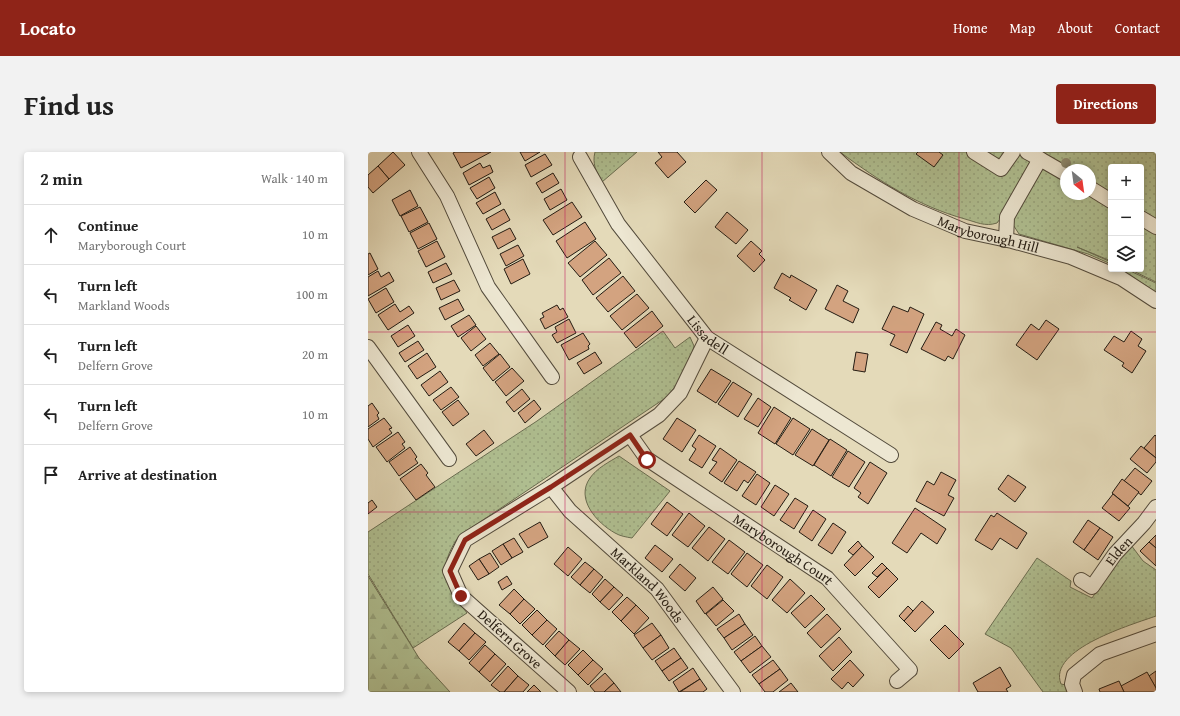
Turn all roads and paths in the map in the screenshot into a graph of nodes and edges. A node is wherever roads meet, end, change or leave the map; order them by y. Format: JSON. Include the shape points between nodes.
{"nodes":[{"id":1,"x":419,"y":152,"type":"edge"},
{"id":2,"x":829,"y":152,"type":"edge"},
{"id":3,"x":974,"y":152,"type":"edge"},
{"id":4,"x":1013,"y":152,"type":"edge"},
{"id":5,"x":1027,"y":152,"type":"edge"},
{"id":6,"x":581,"y":154,"type":"edge"},
{"id":7,"x":1040,"y":159,"type":"junction"},
{"id":8,"x":1060,"y":171,"type":"edge"},
{"id":9,"x":1096,"y":192,"type":"edge"},
{"id":10,"x":1109,"y":200,"type":"edge"},
{"id":11,"x":1144,"y":220,"type":"edge"},
{"id":12,"x":1156,"y":227,"type":"edge"},
{"id":13,"x":1006,"y":240,"type":"junction"},
{"id":14,"x":1156,"y":301,"type":"edge"},
{"id":15,"x":707,"y":338,"type":"junction"},
{"id":16,"x":368,"y":347,"type":"edge"},
{"id":17,"x":552,"y":377,"type":"dead end"},
{"id":18,"x":630,"y":435,"type":"junction"},
{"id":19,"x":890,"y":455,"type":"dead end"},
{"id":20,"x":449,"y":459,"type":"dead end"},
{"id":21,"x":551,"y":487,"type":"junction"},
{"id":22,"x":1156,"y":507,"type":"edge"},
{"id":23,"x":1081,"y":580,"type":"dead end"},
{"id":24,"x":1156,"y":634,"type":"edge"},
{"id":25,"x":897,"y":681,"type":"dead end"},
{"id":26,"x":569,"y":692,"type":"edge"},
{"id":27,"x":733,"y":692,"type":"edge"},
{"id":28,"x":1075,"y":692,"type":"edge"}],
"edges":[{"from":1,"to":17,"type":"street","via":[[447,196],[488,287]]},
{"from":2,"to":13,"type":"street","name":"Maryborough Hill","via":[[851,174],[913,209],[965,231]]},
{"from":3,"to":4,"type":"street","via":[[1001,170]]},
{"from":5,"to":7,"type":"street"},
{"from":6,"to":15,"type":"street","name":"Lissadell","via":[[618,224]]},
{"from":7,"to":8,"type":"street"},
{"from":7,"to":13,"type":"street","via":[[1007,217]]},
{"from":9,"to":10,"type":"street"},
{"from":11,"to":12,"type":"street"},
{"from":13,"to":14,"type":"street","name":"Maryborough Hill","via":[[1071,257],[1121,278]]},
{"from":15,"to":18,"type":"street","via":[[680,393],[659,415]]},
{"from":15,"to":19,"type":"street","name":"Lissadell"},
{"from":16,"to":20,"type":"street"},
{"from":18,"to":21,"type":"street"},
{"from":18,"to":25,"type":"street","name":"Maryborough Court","via":[[647,460],[827,578],[910,670]]},
{"from":21,"to":26,"type":"street","name":"Delfern Grove","via":[[465,540],[450,571],[461,596]]},
{"from":21,"to":27,"type":"street","name":"Markland Woods","via":[[570,512],[657,589]]},
{"from":22,"to":23,"type":"street","name":"Elden","via":[[1115,554],[1092,587]]},
{"from":24,"to":28,"type":"street","via":[[1100,654],[1074,675],[1072,684]]}]}
